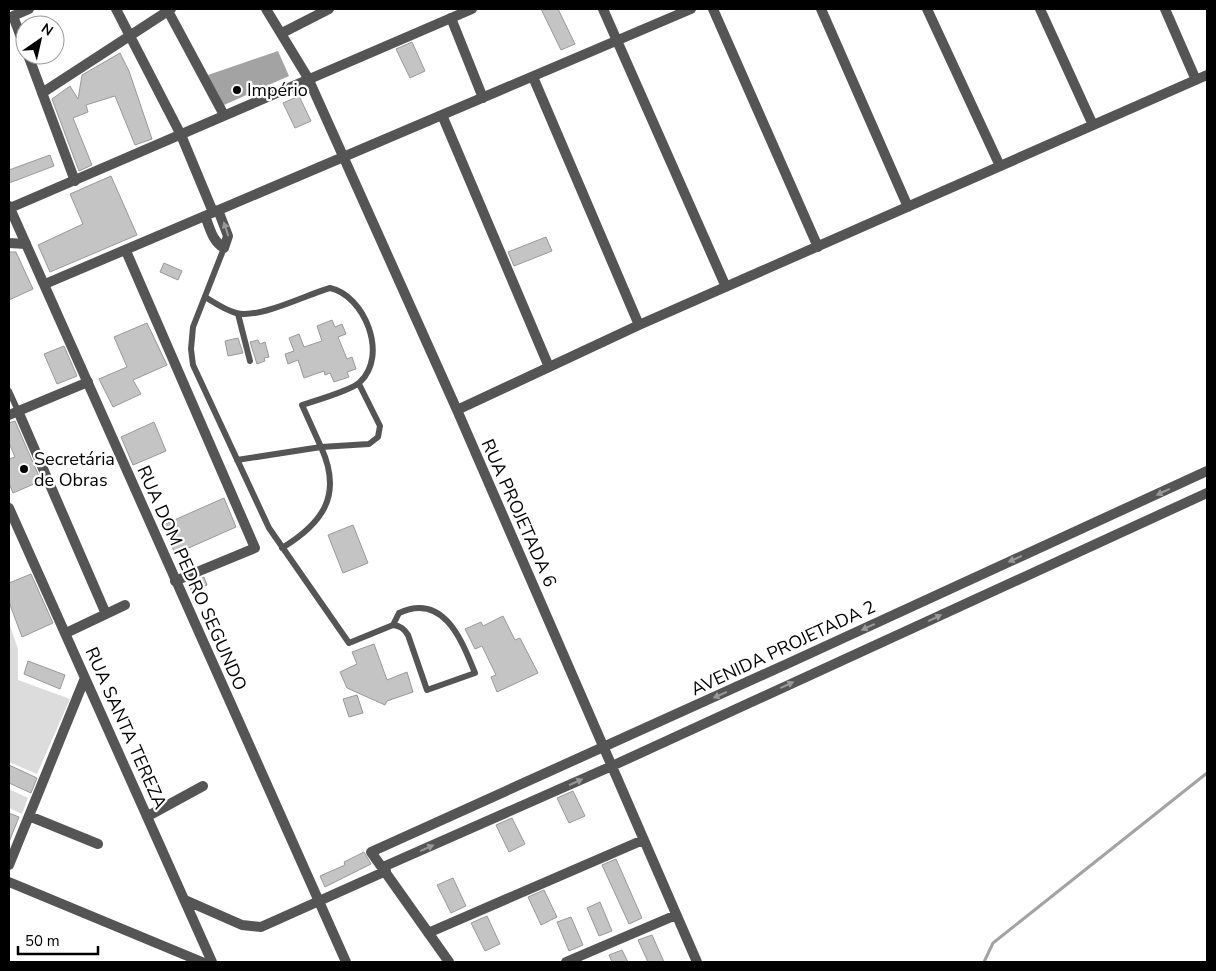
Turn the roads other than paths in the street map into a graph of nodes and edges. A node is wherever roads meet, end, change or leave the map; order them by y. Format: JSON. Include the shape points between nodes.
{"nodes":[{"id":1,"x":29,"y":9,"type":"edge"},
{"id":2,"x":116,"y":9,"type":"edge"},
{"id":3,"x":266,"y":9,"type":"edge"},
{"id":4,"x":329,"y":9,"type":"edge"},
{"id":5,"x":472,"y":9,"type":"edge"},
{"id":6,"x":603,"y":9,"type":"edge"},
{"id":7,"x":691,"y":9,"type":"edge"},
{"id":8,"x":713,"y":9,"type":"edge"},
{"id":9,"x":821,"y":9,"type":"edge"},
{"id":10,"x":927,"y":9,"type":"edge"},
{"id":11,"x":1040,"y":9,"type":"edge"},
{"id":12,"x":1165,"y":9,"type":"edge"},
{"id":13,"x":170,"y":10,"type":"edge"},
{"id":14,"x":11,"y":12,"type":"edge"},
{"id":15,"x":450,"y":18,"type":"junction"},
{"id":16,"x":282,"y":34,"type":"junction"},
{"id":17,"x":131,"y":36,"type":"junction"},
{"id":18,"x":617,"y":41,"type":"junction"},
{"id":19,"x":32,"y":65,"type":"edge"},
{"id":20,"x":1207,"y":75,"type":"edge"},
{"id":21,"x":533,"y":77,"type":"junction"},
{"id":22,"x":308,"y":78,"type":"junction"},
{"id":23,"x":1196,"y":80,"type":"junction"},
{"id":24,"x":42,"y":93,"type":"junction"},
{"id":25,"x":483,"y":98,"type":"junction"},
{"id":26,"x":224,"y":115,"type":"junction"},
{"id":27,"x":442,"y":115,"type":"junction"},
{"id":28,"x":1094,"y":125,"type":"junction"},
{"id":29,"x":181,"y":135,"type":"junction"},
{"id":30,"x":343,"y":157,"type":"junction"},
{"id":31,"x":1000,"y":166,"type":"junction"},
{"id":32,"x":74,"y":181,"type":"junction"},
{"id":33,"x":9,"y":207,"type":"edge"},
{"id":34,"x":908,"y":207,"type":"junction"},
{"id":35,"x":212,"y":213,"type":"junction"},
{"id":36,"x":9,"y":243,"type":"edge"},
{"id":37,"x":26,"y":244,"type":"junction"},
{"id":38,"x":818,"y":247,"type":"junction"},
{"id":39,"x":224,"y":248,"type":"junction"},
{"id":40,"x":126,"y":251,"type":"junction"},
{"id":41,"x":45,"y":284,"type":"junction"},
{"id":42,"x":726,"y":287,"type":"junction"},
{"id":43,"x":205,"y":297,"type":"junction"},
{"id":44,"x":238,"y":314,"type":"junction"},
{"id":45,"x":639,"y":325,"type":"junction"},
{"id":46,"x":250,"y":361,"type":"dead end"},
{"id":47,"x":549,"y":367,"type":"junction"},
{"id":48,"x":88,"y":382,"type":"junction"},
{"id":49,"x":359,"y":384,"type":"junction"},
{"id":50,"x":9,"y":391,"type":"edge"},
{"id":51,"x":457,"y":410,"type":"junction"},
{"id":52,"x":13,"y":413,"type":"edge"},
{"id":53,"x":321,"y":447,"type":"junction"},
{"id":54,"x":237,"y":460,"type":"junction"},
{"id":55,"x":1207,"y":471,"type":"edge"},
{"id":56,"x":1207,"y":493,"type":"edge"},
{"id":57,"x":10,"y":514,"type":"edge"},
{"id":58,"x":282,"y":548,"type":"junction"},
{"id":59,"x":175,"y":581,"type":"junction"},
{"id":60,"x":125,"y":605,"type":"dead end"},
{"id":61,"x":106,"y":614,"type":"junction"},
{"id":62,"x":393,"y":625,"type":"junction"},
{"id":63,"x":66,"y":633,"type":"junction"},
{"id":64,"x":85,"y":678,"type":"junction"},
{"id":65,"x":604,"y":746,"type":"junction"},
{"id":66,"x":612,"y":766,"type":"junction"},
{"id":67,"x":203,"y":786,"type":"dead end"},
{"id":68,"x":29,"y":816,"type":"junction"},
{"id":69,"x":148,"y":816,"type":"junction"},
{"id":70,"x":644,"y":840,"type":"junction"},
{"id":71,"x":98,"y":844,"type":"dead end"},
{"id":72,"x":9,"y":865,"type":"edge"},
{"id":73,"x":384,"y":869,"type":"junction"},
{"id":74,"x":9,"y":882,"type":"edge"},
{"id":75,"x":185,"y":900,"type":"junction"},
{"id":76,"x":317,"y":901,"type":"junction"},
{"id":77,"x":676,"y":915,"type":"junction"},
{"id":78,"x":428,"y":933,"type":"junction"},
{"id":79,"x":202,"y":962,"type":"edge"},
{"id":80,"x":212,"y":962,"type":"edge"},
{"id":81,"x":346,"y":962,"type":"edge"},
{"id":82,"x":449,"y":962,"type":"edge"},
{"id":83,"x":566,"y":962,"type":"edge"},
{"id":84,"x":697,"y":962,"type":"edge"}],
"edges":[{"from":1,"to":14,"type":"street"},
{"from":2,"to":17,"type":"street"},
{"from":3,"to":16,"type":"street","name":"RUA PROJETADA 6"},
{"from":4,"to":16,"type":"street"},
{"from":5,"to":15,"type":"street"},
{"from":6,"to":18,"type":"street"},
{"from":7,"to":18,"type":"street"},
{"from":8,"to":38,"type":"street"},
{"from":9,"to":34,"type":"street"},
{"from":10,"to":31,"type":"street"},
{"from":11,"to":28,"type":"street"},
{"from":12,"to":23,"type":"street"},
{"from":13,"to":17,"type":"street"},
{"from":13,"to":26,"type":"street"},
{"from":15,"to":22,"type":"street"},
{"from":15,"to":25,"type":"street"},
{"from":16,"to":22,"type":"street","name":"RUA PROJETADA 6"},
{"from":17,"to":24,"type":"street"},
{"from":17,"to":29,"type":"street"},
{"from":18,"to":21,"type":"street"},
{"from":18,"to":42,"type":"street"},
{"from":19,"to":24,"type":"street"},
{"from":20,"to":23,"type":"street"},
{"from":21,"to":25,"type":"street"},
{"from":21,"to":45,"type":"street"},
{"from":22,"to":26,"type":"street"},
{"from":22,"to":30,"type":"street","name":"RUA PROJETADA 6"},
{"from":23,"to":28,"type":"street"},
{"from":24,"to":32,"type":"street"},
{"from":25,"to":27,"type":"street"},
{"from":26,"to":29,"type":"street"},
{"from":27,"to":30,"type":"street"},
{"from":27,"to":47,"type":"street"},
{"from":28,"to":31,"type":"street"},
{"from":29,"to":32,"type":"street"},
{"from":29,"to":35,"type":"street"},
{"from":30,"to":35,"type":"street"},
{"from":30,"to":51,"type":"street","name":"RUA PROJETADA 6"},
{"from":31,"to":34,"type":"street"},
{"from":32,"to":33,"type":"street"},
{"from":33,"to":37,"type":"street","name":"RUA DOM PEDRO SEGUNDO"},
{"from":34,"to":38,"type":"street"},
{"from":35,"to":39,"type":"street","via":[[212,236]]},
{"from":39,"to":35,"type":"street","one_way":true,"via":[[228,236]]},
{"from":35,"to":40,"type":"street"},
{"from":36,"to":37,"type":"street"},
{"from":37,"to":41,"type":"street","name":"RUA DOM PEDRO SEGUNDO"},
{"from":38,"to":42,"type":"street"},
{"from":39,"to":43,"type":"lane"},
{"from":40,"to":41,"type":"street"},
{"from":40,"to":59,"type":"street","via":[[255,548]]},
{"from":41,"to":48,"type":"street","name":"RUA DOM PEDRO SEGUNDO"},
{"from":42,"to":45,"type":"street"},
{"from":43,"to":44,"type":"lane"},
{"from":43,"to":54,"type":"lane","via":[[191,337],[193,365]]},
{"from":44,"to":46,"type":"lane"},
{"from":44,"to":49,"type":"lane","via":[[262,312],[330,288],[340,291],[357,309],[373,336],[372,363]]},
{"from":45,"to":47,"type":"street"},
{"from":47,"to":51,"type":"street"},
{"from":48,"to":52,"type":"street"},
{"from":48,"to":59,"type":"street","name":"RUA DOM PEDRO SEGUNDO"},
{"from":49,"to":53,"type":"lane","via":[[302,406]]},
{"from":49,"to":53,"type":"lane","via":[[380,426],[378,437],[369,444]]},
{"from":50,"to":52,"type":"lane"},
{"from":51,"to":65,"type":"street","name":"RUA PROJETADA 6"},
{"from":52,"to":61,"type":"street"},
{"from":53,"to":54,"type":"lane"},
{"from":53,"to":58,"type":"lane","via":[[330,475],[330,496],[324,510],[301,536]]},
{"from":54,"to":58,"type":"lane"},
{"from":55,"to":65,"type":"street","name":"AVENIDA PROJETADA 2","one_way":true},
{"from":66,"to":56,"type":"street","name":"AVENIDA PROJETADA 2","one_way":true},
{"from":57,"to":63,"type":"street","name":"RUA SANTA TEREZA"},
{"from":58,"to":62,"type":"lane","via":[[350,643]]},
{"from":59,"to":76,"type":"street","name":"RUA DOM PEDRO SEGUNDO"},
{"from":60,"to":61,"type":"street"},
{"from":61,"to":63,"type":"street"},
{"from":62,"to":62,"type":"lane","via":[[404,628],[408,635],[427,690],[475,673],[460,636],[437,612],[427,608],[407,610],[399,613]]},
{"from":63,"to":64,"type":"street","name":"RUA SANTA TEREZA"},
{"from":64,"to":68,"type":"street"},
{"from":64,"to":69,"type":"street","name":"RUA SANTA TEREZA"},
{"from":65,"to":66,"type":"street","name":"RUA PROJETADA 6"},
{"from":65,"to":73,"type":"street","name":"AVENIDA PROJETADA 2","via":[[371,852]]},
{"from":66,"to":70,"type":"street","name":"RUA PROJETADA 6"},
{"from":73,"to":66,"type":"street","name":"AVENIDA PROJETADA 2","one_way":true},
{"from":67,"to":69,"type":"street"},
{"from":68,"to":71,"type":"street"},
{"from":68,"to":72,"type":"street"},
{"from":69,"to":75,"type":"street","name":"RUA SANTA TEREZA"},
{"from":70,"to":77,"type":"street","name":"RUA PROJETADA 6"},
{"from":70,"to":78,"type":"street"},
{"from":73,"to":76,"type":"street","name":"AVENIDA PROJETADA 2"},
{"from":73,"to":78,"type":"street"},
{"from":74,"to":79,"type":"street"},
{"from":75,"to":76,"type":"street","name":"AVENIDA PROJETADA 2","via":[[252,928],[261,927]]},
{"from":75,"to":80,"type":"street","name":"RUA SANTA TEREZA"},
{"from":76,"to":81,"type":"street","name":"RUA DOM PEDRO SEGUNDO"},
{"from":77,"to":83,"type":"street"},
{"from":77,"to":84,"type":"street","name":"RUA PROJETADA 6"},
{"from":78,"to":82,"type":"street"}]}
